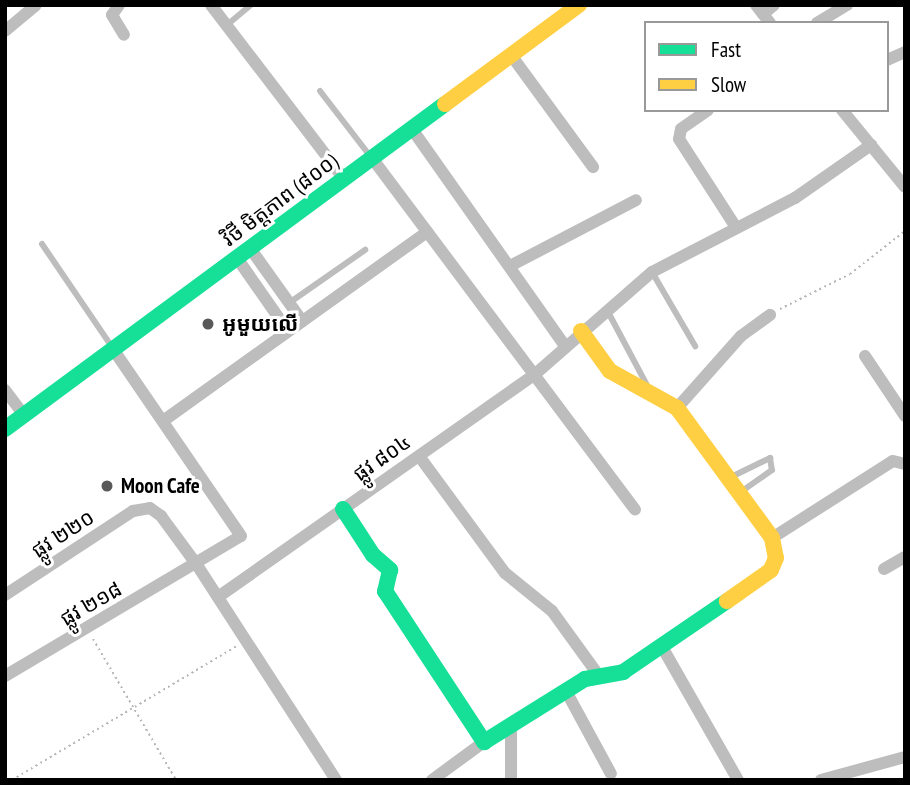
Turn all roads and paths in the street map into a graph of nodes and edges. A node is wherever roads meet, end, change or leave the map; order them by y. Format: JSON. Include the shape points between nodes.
{"nodes":[{"id":1,"x":119,"y":5,"type":"edge"},
{"id":2,"x":211,"y":5,"type":"edge"},
{"id":3,"x":251,"y":5,"type":"edge"},
{"id":4,"x":579,"y":5,"type":"edge"},
{"id":5,"x":774,"y":5,"type":"edge"},
{"id":6,"x":847,"y":5,"type":"edge"},
{"id":7,"x":28,"y":8,"type":"edge"},
{"id":8,"x":763,"y":14,"type":"edge"},
{"id":9,"x":820,"y":21,"type":"edge"},
{"id":10,"x":227,"y":25,"type":"junction"},
{"id":11,"x":5,"y":31,"type":"edge"},
{"id":12,"x":124,"y":35,"type":"dead end"},
{"id":13,"x":905,"y":52,"type":"edge"},
{"id":14,"x":511,"y":55,"type":"junction"},
{"id":15,"x":889,"y":59,"type":"edge"},
{"id":16,"x":320,"y":91,"type":"dead end"},
{"id":17,"x":705,"y":112,"type":"edge"},
{"id":18,"x":844,"y":112,"type":"edge"},
{"id":19,"x":412,"y":128,"type":"junction"},
{"id":20,"x":871,"y":145,"type":"junction"},
{"id":21,"x":372,"y":158,"type":"junction"},
{"id":22,"x":593,"y":167,"type":"dead end"},
{"id":23,"x":344,"y":179,"type":"junction"},
{"id":24,"x":905,"y":187,"type":"edge"},
{"id":25,"x":636,"y":200,"type":"dead end"},
{"id":26,"x":735,"y":226,"type":"junction"},
{"id":27,"x":905,"y":231,"type":"edge"},
{"id":28,"x":427,"y":232,"type":"junction"},
{"id":29,"x":42,"y":244,"type":"dead end"},
{"id":30,"x":365,"y":250,"type":"dead end"},
{"id":31,"x":243,"y":253,"type":"junction"},
{"id":32,"x":510,"y":266,"type":"junction"},
{"id":33,"x":652,"y":272,"type":"junction"},
{"id":34,"x":289,"y":303,"type":"junction"},
{"id":35,"x":606,"y":310,"type":"junction"},
{"id":36,"x":770,"y":315,"type":"joint"},
{"id":37,"x":302,"y":321,"type":"junction"},
{"id":38,"x":288,"y":331,"type":"junction"},
{"id":39,"x":581,"y":331,"type":"junction"},
{"id":40,"x":695,"y":346,"type":"dead end"},
{"id":41,"x":566,"y":347,"type":"junction"},
{"id":42,"x":113,"y":349,"type":"junction"},
{"id":43,"x":865,"y":356,"type":"dead end"},
{"id":44,"x":533,"y":376,"type":"junction"},
{"id":45,"x":5,"y":390,"type":"edge"},
{"id":46,"x":650,"y":392,"type":"junction"},
{"id":47,"x":677,"y":408,"type":"junction"},
{"id":48,"x":24,"y":415,"type":"junction"},
{"id":49,"x":905,"y":416,"type":"edge"},
{"id":50,"x":163,"y":421,"type":"junction"},
{"id":51,"x":5,"y":429,"type":"edge"},
{"id":52,"x":419,"y":456,"type":"junction"},
{"id":53,"x":904,"y":461,"type":"edge"},
{"id":54,"x":728,"y":479,"type":"junction"},
{"id":55,"x":738,"y":493,"type":"junction"},
{"id":56,"x":343,"y":509,"type":"junction"},
{"id":57,"x":635,"y":509,"type":"dead end"},
{"id":58,"x":772,"y":538,"type":"junction"},
{"id":59,"x":905,"y":557,"type":"edge"},
{"id":60,"x":197,"y":565,"type":"junction"},
{"id":61,"x":884,"y":569,"type":"dead end"},
{"id":62,"x":5,"y":594,"type":"edge"},
{"id":63,"x":218,"y":597,"type":"junction"},
{"id":64,"x":87,"y":629,"type":"junction"},
{"id":65,"x":246,"y":641,"type":"junction"},
{"id":66,"x":662,"y":645,"type":"junction"},
{"id":67,"x":5,"y":676,"type":"edge"},
{"id":68,"x":599,"y":676,"type":"junction"},
{"id":69,"x":566,"y":691,"type":"junction"},
{"id":70,"x":133,"y":708,"type":"junction"},
{"id":71,"x":511,"y":729,"type":"junction"},
{"id":72,"x":484,"y":742,"type":"junction"},
{"id":73,"x":905,"y":757,"type":"edge"},
{"id":74,"x":611,"y":774,"type":"dead end"},
{"id":75,"x":12,"y":780,"type":"edge"},
{"id":76,"x":176,"y":780,"type":"edge"},
{"id":77,"x":336,"y":780,"type":"edge"},
{"id":78,"x":432,"y":780,"type":"edge"},
{"id":79,"x":511,"y":780,"type":"edge"},
{"id":80,"x":738,"y":780,"type":"edge"},
{"id":81,"x":821,"y":780,"type":"edge"}],
"edges":[{"from":1,"to":12,"type":"street","via":[[112,15]]},
{"from":2,"to":10,"type":"street"},
{"from":3,"to":10,"type":"lane"},
{"from":4,"to":14,"type":"street","name":"វិថី មិត្តភាព (៨០០)"},
{"from":5,"to":8,"type":"street"},
{"from":6,"to":9,"type":"street"},
{"from":7,"to":11,"type":"street"},
{"from":10,"to":23,"type":"street"},
{"from":13,"to":15,"type":"street"},
{"from":14,"to":19,"type":"street","name":"វិថី មិត្តភាព (៨០០)"},
{"from":14,"to":22,"type":"street"},
{"from":16,"to":21,"type":"lane"},
{"from":17,"to":26,"type":"street","via":[[681,129],[679,139]]},
{"from":18,"to":20,"type":"street"},
{"from":19,"to":21,"type":"street","name":"វិថី មិត្តភាព (៨០០)"},
{"from":19,"to":32,"type":"street"},
{"from":20,"to":24,"type":"street"},
{"from":20,"to":26,"type":"street","name":"ផ្លូវ ៨០៤","via":[[794,198]]},
{"from":21,"to":23,"type":"street","name":"វិថី មិត្តភាព (៨០០)"},
{"from":21,"to":28,"type":"street"},
{"from":23,"to":31,"type":"street","name":"វិថី មិត្តភាព (៨០០)"},
{"from":25,"to":32,"type":"street"},
{"from":26,"to":33,"type":"street","name":"ផ្លូវ ៨០៤"},
{"from":27,"to":36,"type":"path","via":[[850,274]]},
{"from":28,"to":37,"type":"street"},
{"from":28,"to":44,"type":"street"},
{"from":29,"to":42,"type":"lane"},
{"from":30,"to":34,"type":"lane"},
{"from":31,"to":34,"type":"street"},
{"from":31,"to":38,"type":"street"},
{"from":31,"to":42,"type":"street","name":"វិថី មិត្តភាព (៨០០)"},
{"from":32,"to":41,"type":"street"},
{"from":33,"to":35,"type":"street","name":"ផ្លូវ ៨០៤"},
{"from":33,"to":40,"type":"lane"},
{"from":34,"to":37,"type":"street"},
{"from":35,"to":39,"type":"street","name":"ផ្លូវ ៨០៤"},
{"from":35,"to":46,"type":"lane"},
{"from":36,"to":47,"type":"street","via":[[741,336]]},
{"from":37,"to":38,"type":"street"},
{"from":38,"to":50,"type":"street"},
{"from":39,"to":41,"type":"street","name":"ផ្លូវ ៨០៤"},
{"from":39,"to":46,"type":"street","via":[[611,371]]},
{"from":41,"to":44,"type":"street","name":"ផ្លូវ ៨០៤"},
{"from":42,"to":48,"type":"street","name":"វិថី មិត្តភាព (៨០០)"},
{"from":42,"to":50,"type":"street"},
{"from":43,"to":49,"type":"street"},
{"from":44,"to":52,"type":"street","name":"ផ្លូវ ៨០៤"},
{"from":44,"to":57,"type":"street"},
{"from":45,"to":48,"type":"street"},
{"from":46,"to":47,"type":"street"},
{"from":47,"to":54,"type":"street"},
{"from":48,"to":51,"type":"street","name":"វិថី មិត្តភាព (៨០០)"},
{"from":50,"to":60,"type":"street","name":"ផ្លូវ ២១៨","via":[[241,536]]},
{"from":52,"to":56,"type":"street","name":"ផ្លូវ ៨០៤"},
{"from":52,"to":68,"type":"street","via":[[505,573],[552,611]]},
{"from":53,"to":58,"type":"street","via":[[893,461]]},
{"from":54,"to":55,"type":"street"},
{"from":54,"to":55,"type":"lane","via":[[770,458],[772,470]]},
{"from":55,"to":58,"type":"street"},
{"from":56,"to":63,"type":"street","name":"ផ្លូវ ៨០៤"},
{"from":56,"to":72,"type":"street","via":[[373,555],[390,570],[385,591]]},
{"from":58,"to":66,"type":"street","via":[[776,558],[771,570]]},
{"from":59,"to":61,"type":"street"},
{"from":60,"to":62,"type":"street","name":"ផ្លូវ ២២០","via":[[161,516],[143,507]]},
{"from":60,"to":63,"type":"street"},
{"from":60,"to":64,"type":"street","name":"ផ្លូវ ២១៨"},
{"from":63,"to":65,"type":"street"},
{"from":64,"to":67,"type":"street","name":"ផ្លូវ ២១៨"},
{"from":64,"to":70,"type":"path"},
{"from":65,"to":70,"type":"path"},
{"from":65,"to":77,"type":"street"},
{"from":66,"to":68,"type":"street","via":[[622,672]]},
{"from":66,"to":80,"type":"street"},
{"from":68,"to":69,"type":"street"},
{"from":69,"to":71,"type":"street"},
{"from":69,"to":74,"type":"street"},
{"from":70,"to":75,"type":"path"},
{"from":70,"to":76,"type":"path"},
{"from":71,"to":72,"type":"street"},
{"from":71,"to":79,"type":"street"},
{"from":72,"to":78,"type":"street"},
{"from":73,"to":81,"type":"street"}]}
